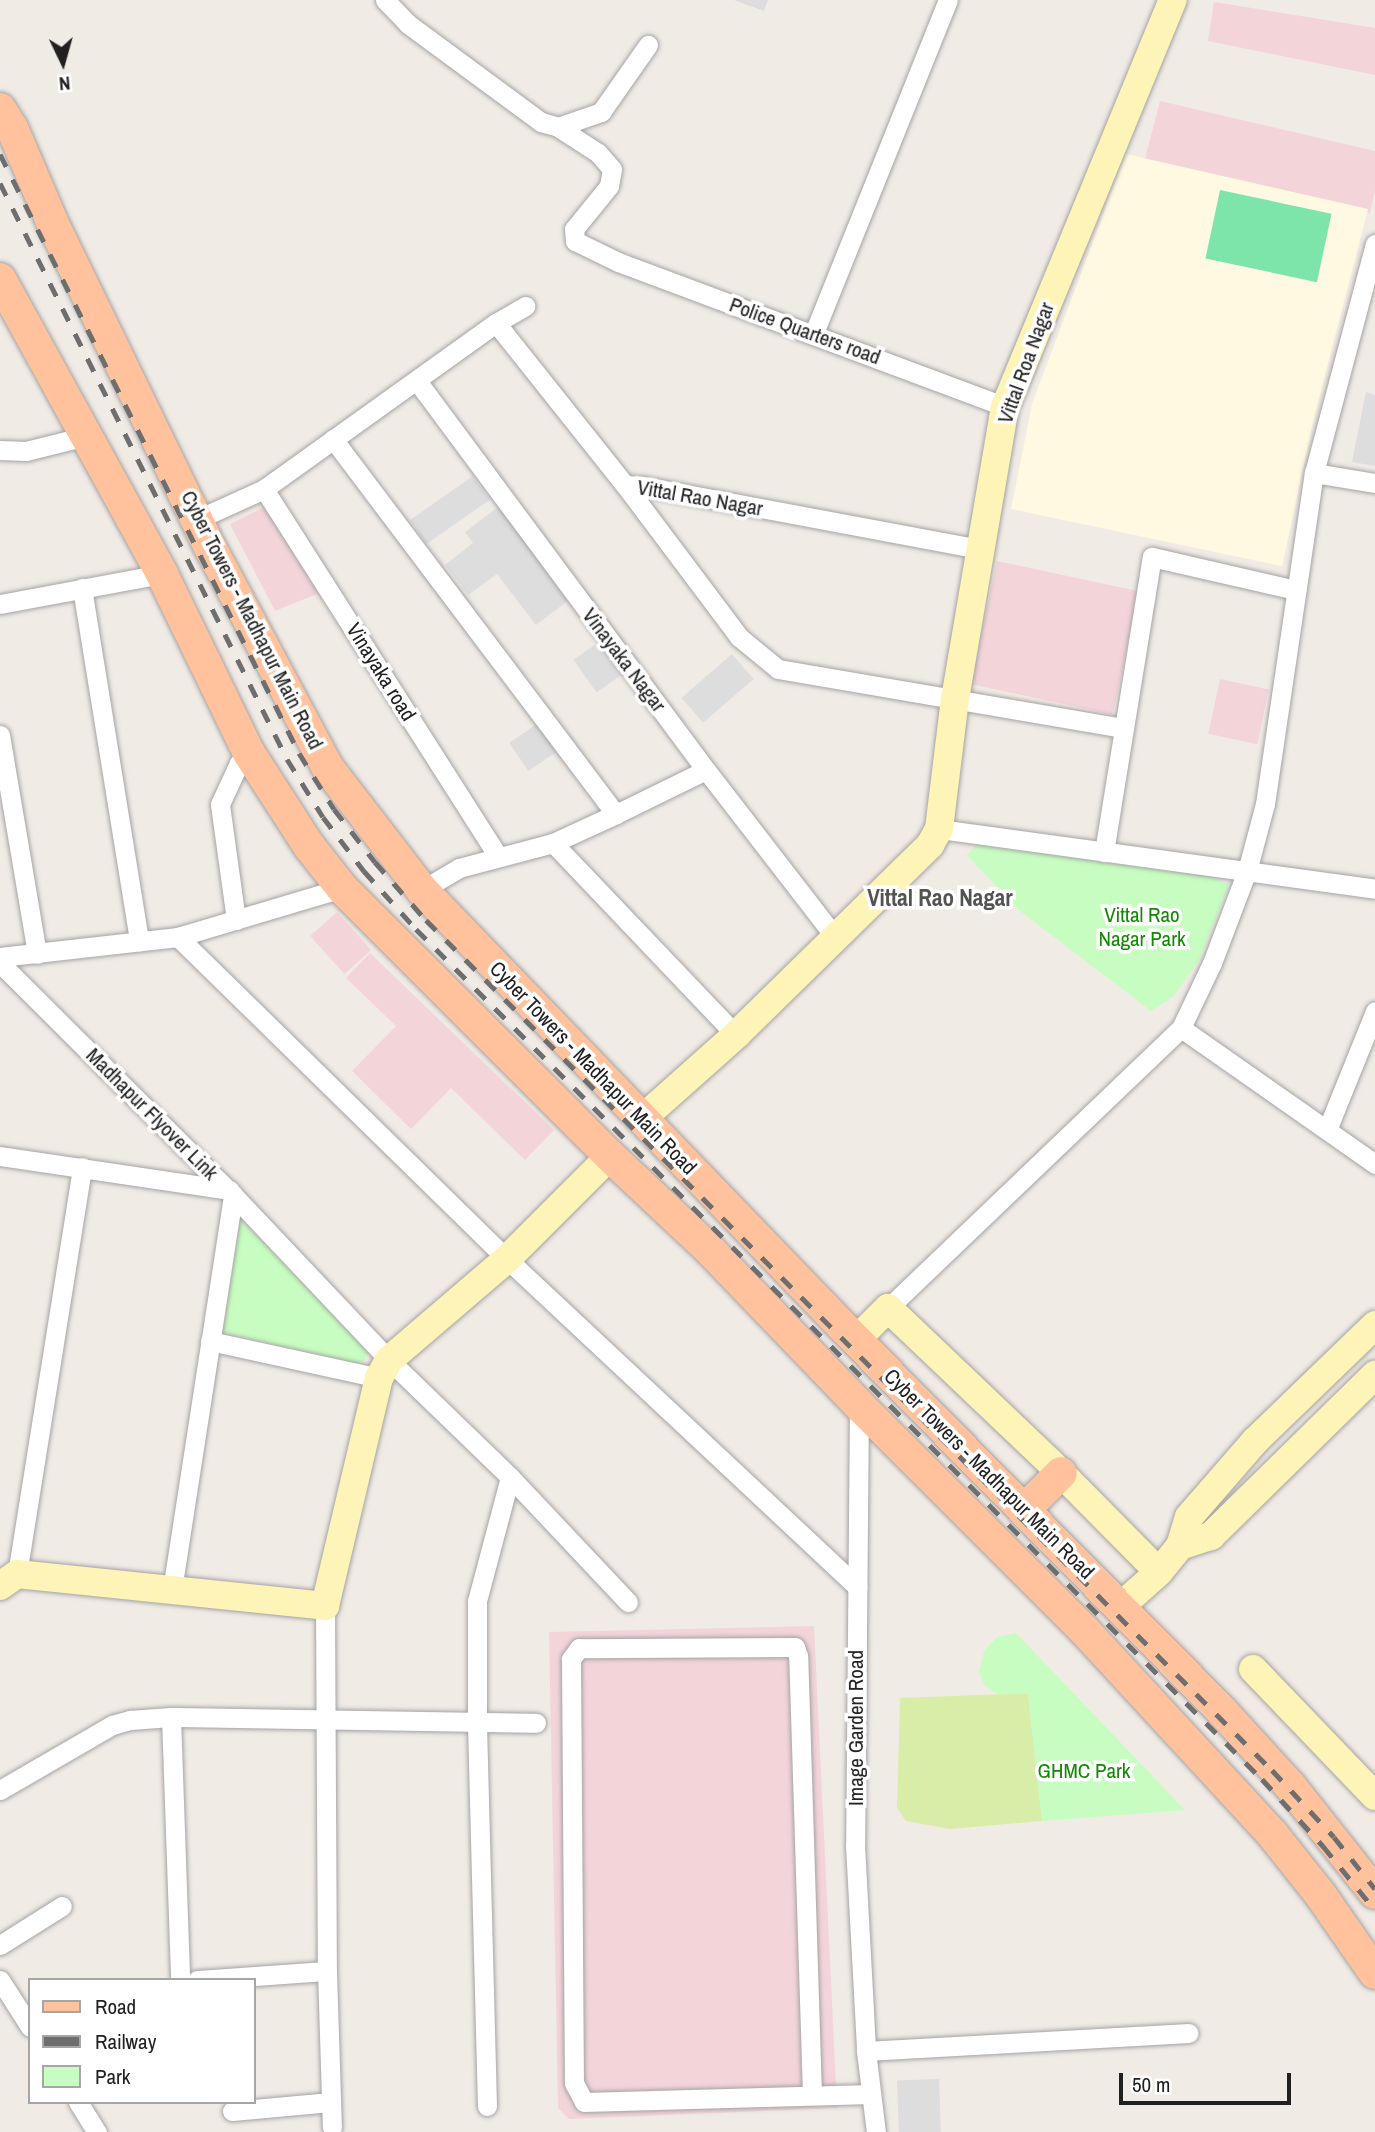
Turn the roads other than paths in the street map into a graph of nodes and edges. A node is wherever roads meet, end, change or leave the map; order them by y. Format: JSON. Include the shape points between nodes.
{"nodes":[{"id":1,"x":385,"y":0,"type":"edge"},
{"id":2,"x":406,"y":0,"type":"edge"},
{"id":3,"x":947,"y":0,"type":"edge"},
{"id":4,"x":1173,"y":0,"type":"edge"},
{"id":5,"x":408,"y":24,"type":"junction"},
{"id":6,"x":648,"y":45,"type":"dead end"},
{"id":7,"x":0,"y":109,"type":"edge"},
{"id":8,"x":558,"y":127,"type":"junction"},
{"id":9,"x":1375,"y":244,"type":"edge"},
{"id":10,"x":0,"y":278,"type":"edge"},
{"id":11,"x":526,"y":306,"type":"dead end"},
{"id":12,"x":496,"y":323,"type":"junction"},
{"id":13,"x":814,"y":333,"type":"junction"},
{"id":14,"x":417,"y":381,"type":"junction"},
{"id":15,"x":1005,"y":407,"type":"junction"},
{"id":16,"x":86,"y":436,"type":"junction"},
{"id":17,"x":333,"y":439,"type":"junction"},
{"id":18,"x":0,"y":450,"type":"edge"},
{"id":19,"x":1314,"y":473,"type":"junction"},
{"id":20,"x":1375,"y":483,"type":"edge"},
{"id":21,"x":625,"y":485,"type":"junction"},
{"id":22,"x":264,"y":489,"type":"junction"},
{"id":23,"x":198,"y":519,"type":"junction"},
{"id":24,"x":979,"y":549,"type":"junction"},
{"id":25,"x":162,"y":574,"type":"junction"},
{"id":26,"x":82,"y":588,"type":"junction"},
{"id":27,"x":1296,"y":590,"type":"junction"},
{"id":28,"x":0,"y":604,"type":"edge"},
{"id":29,"x":955,"y":699,"type":"junction"},
{"id":30,"x":1123,"y":728,"type":"junction"},
{"id":31,"x":0,"y":735,"type":"edge"},
{"id":32,"x":249,"y":754,"type":"junction"},
{"id":33,"x":706,"y":770,"type":"junction"},
{"id":34,"x":616,"y":814,"type":"junction"},
{"id":35,"x":939,"y":830,"type":"junction"},
{"id":36,"x":553,"y":843,"type":"junction"},
{"id":37,"x":1104,"y":852,"type":"junction"},
{"id":38,"x":498,"y":856,"type":"junction"},
{"id":39,"x":1247,"y":871,"type":"junction"},
{"id":40,"x":342,"y":888,"type":"junction"},
{"id":41,"x":1375,"y":889,"type":"edge"},
{"id":42,"x":422,"y":890,"type":"junction"},
{"id":43,"x":236,"y":920,"type":"junction"},
{"id":44,"x":177,"y":937,"type":"junction"},
{"id":45,"x":835,"y":937,"type":"junction"},
{"id":46,"x":139,"y":941,"type":"junction"},
{"id":47,"x":37,"y":954,"type":"junction"},
{"id":48,"x":0,"y":957,"type":"edge"},
{"id":49,"x":0,"y":963,"type":"edge"},
{"id":50,"x":1375,"y":1011,"type":"edge"},
{"id":51,"x":1181,"y":1028,"type":"junction"},
{"id":52,"x":736,"y":1035,"type":"junction"},
{"id":53,"x":643,"y":1118,"type":"junction"},
{"id":54,"x":1326,"y":1130,"type":"junction"},
{"id":55,"x":0,"y":1156,"type":"edge"},
{"id":56,"x":610,"y":1156,"type":"junction"},
{"id":57,"x":1375,"y":1164,"type":"edge"},
{"id":58,"x":82,"y":1167,"type":"junction"},
{"id":59,"x":231,"y":1192,"type":"junction"},
{"id":60,"x":507,"y":1259,"type":"junction"},
{"id":61,"x":888,"y":1308,"type":"junction"},
{"id":62,"x":1375,"y":1325,"type":"edge"},
{"id":63,"x":856,"y":1340,"type":"junction"},
{"id":64,"x":210,"y":1341,"type":"junction"},
{"id":65,"x":384,"y":1369,"type":"junction"},
{"id":66,"x":1375,"y":1375,"type":"edge"},
{"id":67,"x":859,"y":1405,"type":"junction"},
{"id":68,"x":1061,"y":1473,"type":"junction"},
{"id":69,"x":510,"y":1477,"type":"junction"},
{"id":70,"x":1024,"y":1510,"type":"junction"},
{"id":71,"x":1180,"y":1546,"type":"junction"},
{"id":72,"x":1159,"y":1572,"type":"junction"},
{"id":73,"x":9,"y":1580,"type":"edge"},
{"id":74,"x":857,"y":1587,"type":"junction"},
{"id":75,"x":172,"y":1590,"type":"junction"},
{"id":76,"x":628,"y":1602,"type":"dead end"},
{"id":77,"x":325,"y":1606,"type":"junction"},
{"id":78,"x":1121,"y":1606,"type":"junction"},
{"id":79,"x":1253,"y":1670,"type":"dead end"},
{"id":80,"x":171,"y":1717,"type":"junction"},
{"id":81,"x":324,"y":1721,"type":"junction"},
{"id":82,"x":477,"y":1722,"type":"junction"},
{"id":83,"x":536,"y":1723,"type":"dead end"},
{"id":84,"x":0,"y":1790,"type":"edge"},
{"id":85,"x":1375,"y":1797,"type":"edge"},
{"id":86,"x":1311,"y":1812,"type":"junction"},
{"id":87,"x":1273,"y":1835,"type":"junction"},
{"id":88,"x":1367,"y":1881,"type":"edge"},
{"id":89,"x":1320,"y":1895,"type":"junction"},
{"id":90,"x":62,"y":1906,"type":"dead end"},
{"id":91,"x":0,"y":1945,"type":"edge"},
{"id":92,"x":327,"y":1971,"type":"junction"},
{"id":93,"x":1375,"y":1973,"type":"edge"},
{"id":94,"x":180,"y":1978,"type":"edge"},
{"id":95,"x":226,"y":1978,"type":"edge"},
{"id":96,"x":0,"y":1980,"type":"edge"},
{"id":97,"x":28,"y":2024,"type":"edge"},
{"id":98,"x":1188,"y":2033,"type":"dead end"},
{"id":99,"x":866,"y":2051,"type":"junction"},
{"id":100,"x":871,"y":2094,"type":"junction"},
{"id":101,"x":812,"y":2095,"type":"junction"},
{"id":102,"x":331,"y":2102,"type":"junction"},
{"id":103,"x":79,"y":2104,"type":"edge"},
{"id":104,"x":487,"y":2106,"type":"dead end"},
{"id":105,"x":232,"y":2111,"type":"dead end"},
{"id":106,"x":332,"y":2127,"type":"dead end"},
{"id":107,"x":97,"y":2132,"type":"edge"},
{"id":108,"x":876,"y":2132,"type":"edge"}],
"edges":[{"from":1,"to":5,"type":"street"},
{"from":2,"to":5,"type":"street"},
{"from":3,"to":13,"type":"street"},
{"from":4,"to":15,"type":"street","name":"Vittal Roa Nagar"},
{"from":5,"to":8,"type":"street","via":[[541,122]]},
{"from":6,"to":8,"type":"street","via":[[601,112]]},
{"from":7,"to":23,"type":"main road","name":"Cyber Towers - Madhapur Main Road"},
{"from":8,"to":13,"type":"street","name":"Police Quarters road","via":[[598,153],[612,169],[609,186],[574,229],[575,241]]},
{"from":9,"to":19,"type":"street"},
{"from":10,"to":16,"type":"main road","name":"Cyber Towers - Madhapur Main Road"},
{"from":11,"to":12,"type":"street"},
{"from":12,"to":14,"type":"street"},
{"from":12,"to":21,"type":"street","name":"Vittal Rao Nagar"},
{"from":13,"to":15,"type":"street","name":"Police Quarters road"},
{"from":14,"to":17,"type":"street"},
{"from":14,"to":33,"type":"street","name":"Vinayaka Nagar"},
{"from":15,"to":24,"type":"street","name":"Vittal Roa Nagar"},
{"from":16,"to":18,"type":"street","via":[[26,452]]},
{"from":16,"to":25,"type":"main road","name":"Cyber Towers - Madhapur Main Road"},
{"from":17,"to":22,"type":"street"},
{"from":17,"to":34,"type":"street"},
{"from":19,"to":20,"type":"street"},
{"from":19,"to":27,"type":"street"},
{"from":21,"to":24,"type":"street","name":"Vittal Rao Nagar"},
{"from":21,"to":29,"type":"street","via":[[739,637],[778,669]]},
{"from":22,"to":23,"type":"street"},
{"from":22,"to":38,"type":"street","name":"Vinayaka road"},
{"from":23,"to":42,"type":"main road","name":"Cyber Towers - Madhapur Main Road","via":[[328,768]]},
{"from":24,"to":29,"type":"street","name":"Vittal Roa Nagar"},
{"from":25,"to":26,"type":"street"},
{"from":25,"to":32,"type":"main road","name":"Cyber Towers - Madhapur Main Road"},
{"from":26,"to":28,"type":"street"},
{"from":26,"to":46,"type":"street"},
{"from":27,"to":30,"type":"street","via":[[1152,557]]},
{"from":27,"to":39,"type":"street","via":[[1265,804]]},
{"from":29,"to":30,"type":"street"},
{"from":29,"to":35,"type":"street","name":"Vittal Roa Nagar"},
{"from":30,"to":37,"type":"street"},
{"from":31,"to":47,"type":"street"},
{"from":32,"to":40,"type":"main road","name":"Cyber Towers - Madhapur Main Road"},
{"from":32,"to":43,"type":"street","via":[[239,763],[220,804]]},
{"from":33,"to":34,"type":"street"},
{"from":33,"to":45,"type":"street","name":"Vinayaka Nagar"},
{"from":34,"to":36,"type":"street"},
{"from":35,"to":37,"type":"street"},
{"from":35,"to":45,"type":"street","via":[[930,845]]},
{"from":36,"to":38,"type":"street"},
{"from":36,"to":52,"type":"street"},
{"from":37,"to":39,"type":"street"},
{"from":38,"to":42,"type":"street","via":[[454,870]]},
{"from":39,"to":41,"type":"street"},
{"from":39,"to":51,"type":"street"},
{"from":40,"to":43,"type":"street"},
{"from":40,"to":56,"type":"main road","name":"Cyber Towers - Madhapur Main Road"},
{"from":42,"to":53,"type":"main road","name":"Cyber Towers - Madhapur Main Road"},
{"from":43,"to":44,"type":"street"},
{"from":44,"to":46,"type":"street"},
{"from":44,"to":60,"type":"street"},
{"from":45,"to":52,"type":"street"},
{"from":46,"to":47,"type":"street"},
{"from":47,"to":48,"type":"street"},
{"from":49,"to":59,"type":"street","name":"Madhapur Flyover Link"},
{"from":50,"to":54,"type":"street"},
{"from":51,"to":54,"type":"street"},
{"from":51,"to":61,"type":"street"},
{"from":52,"to":53,"type":"street"},
{"from":53,"to":63,"type":"main road","name":"Cyber Towers - Madhapur Main Road"},
{"from":54,"to":57,"type":"street"},
{"from":55,"to":58,"type":"street","name":"Madhapur Flyover Link"},
{"from":56,"to":60,"type":"street"},
{"from":56,"to":67,"type":"main road","name":"Cyber Towers - Madhapur Main Road","via":[[793,1334]]},
{"from":58,"to":59,"type":"street","name":"Madhapur Flyover Link"},
{"from":58,"to":73,"type":"street"},
{"from":59,"to":64,"type":"street"},
{"from":59,"to":65,"type":"street"},
{"from":60,"to":65,"type":"street"},
{"from":60,"to":74,"type":"street"},
{"from":61,"to":63,"type":"street"},
{"from":61,"to":68,"type":"street"},
{"from":62,"to":71,"type":"street","via":[[1255,1441],[1189,1517]]},
{"from":63,"to":70,"type":"main road","name":"Cyber Towers - Madhapur Main Road"},
{"from":64,"to":65,"type":"street"},
{"from":64,"to":75,"type":"street"},
{"from":65,"to":69,"type":"street"},
{"from":65,"to":77,"type":"street"},
{"from":66,"to":71,"type":"street","via":[[1211,1536]]},
{"from":67,"to":74,"type":"street","name":"Image Garden Road"},
{"from":67,"to":87,"type":"main road","name":"Cyber Towers - Madhapur Main Road","via":[[1085,1631]]},
{"from":68,"to":70,"type":"main road"},
{"from":68,"to":72,"type":"street"},
{"from":69,"to":76,"type":"street"},
{"from":69,"to":82,"type":"street","via":[[477,1601]]},
{"from":70,"to":78,"type":"main road","name":"Cyber Towers - Madhapur Main Road"},
{"from":71,"to":72,"type":"street"},
{"from":72,"to":78,"type":"street"},
{"from":73,"to":75,"type":"street"},
{"from":74,"to":99,"type":"street","name":"Image Garden Road","via":[[855,1845]]},
{"from":75,"to":77,"type":"street"},
{"from":77,"to":81,"type":"street"},
{"from":78,"to":86,"type":"main road","name":"Cyber Towers - Madhapur Main Road","via":[[1222,1710]]},
{"from":79,"to":85,"type":"street"},
{"from":80,"to":81,"type":"street"},
{"from":80,"to":84,"type":"street","via":[[112,1725]]},
{"from":80,"to":94,"type":"street"},
{"from":81,"to":82,"type":"street"},
{"from":81,"to":92,"type":"street"},
{"from":82,"to":83,"type":"street"},
{"from":82,"to":104,"type":"street"},
{"from":86,"to":87,"type":"main road"},
{"from":86,"to":88,"type":"main road","name":"Cyber Towers - Madhapur Main Road"},
{"from":87,"to":89,"type":"main road","name":"Cyber Towers - Madhapur Main Road"},
{"from":88,"to":89,"type":"main road"},
{"from":89,"to":93,"type":"main road","name":"Cyber Towers - Madhapur Main Road"},
{"from":90,"to":91,"type":"street"},
{"from":92,"to":95,"type":"street"},
{"from":92,"to":102,"type":"street"},
{"from":96,"to":97,"type":"street"},
{"from":98,"to":99,"type":"street"},
{"from":99,"to":100,"type":"street","name":"Image Garden Road"},
{"from":100,"to":101,"type":"street"},
{"from":100,"to":108,"type":"street","name":"Image Garden Road"},
{"from":101,"to":101,"type":"street","via":[[584,2102],[574,2083],[570,1660],[579,1648],[795,1647]]},
{"from":102,"to":105,"type":"street"},
{"from":102,"to":106,"type":"street"},
{"from":103,"to":107,"type":"street"}]}
